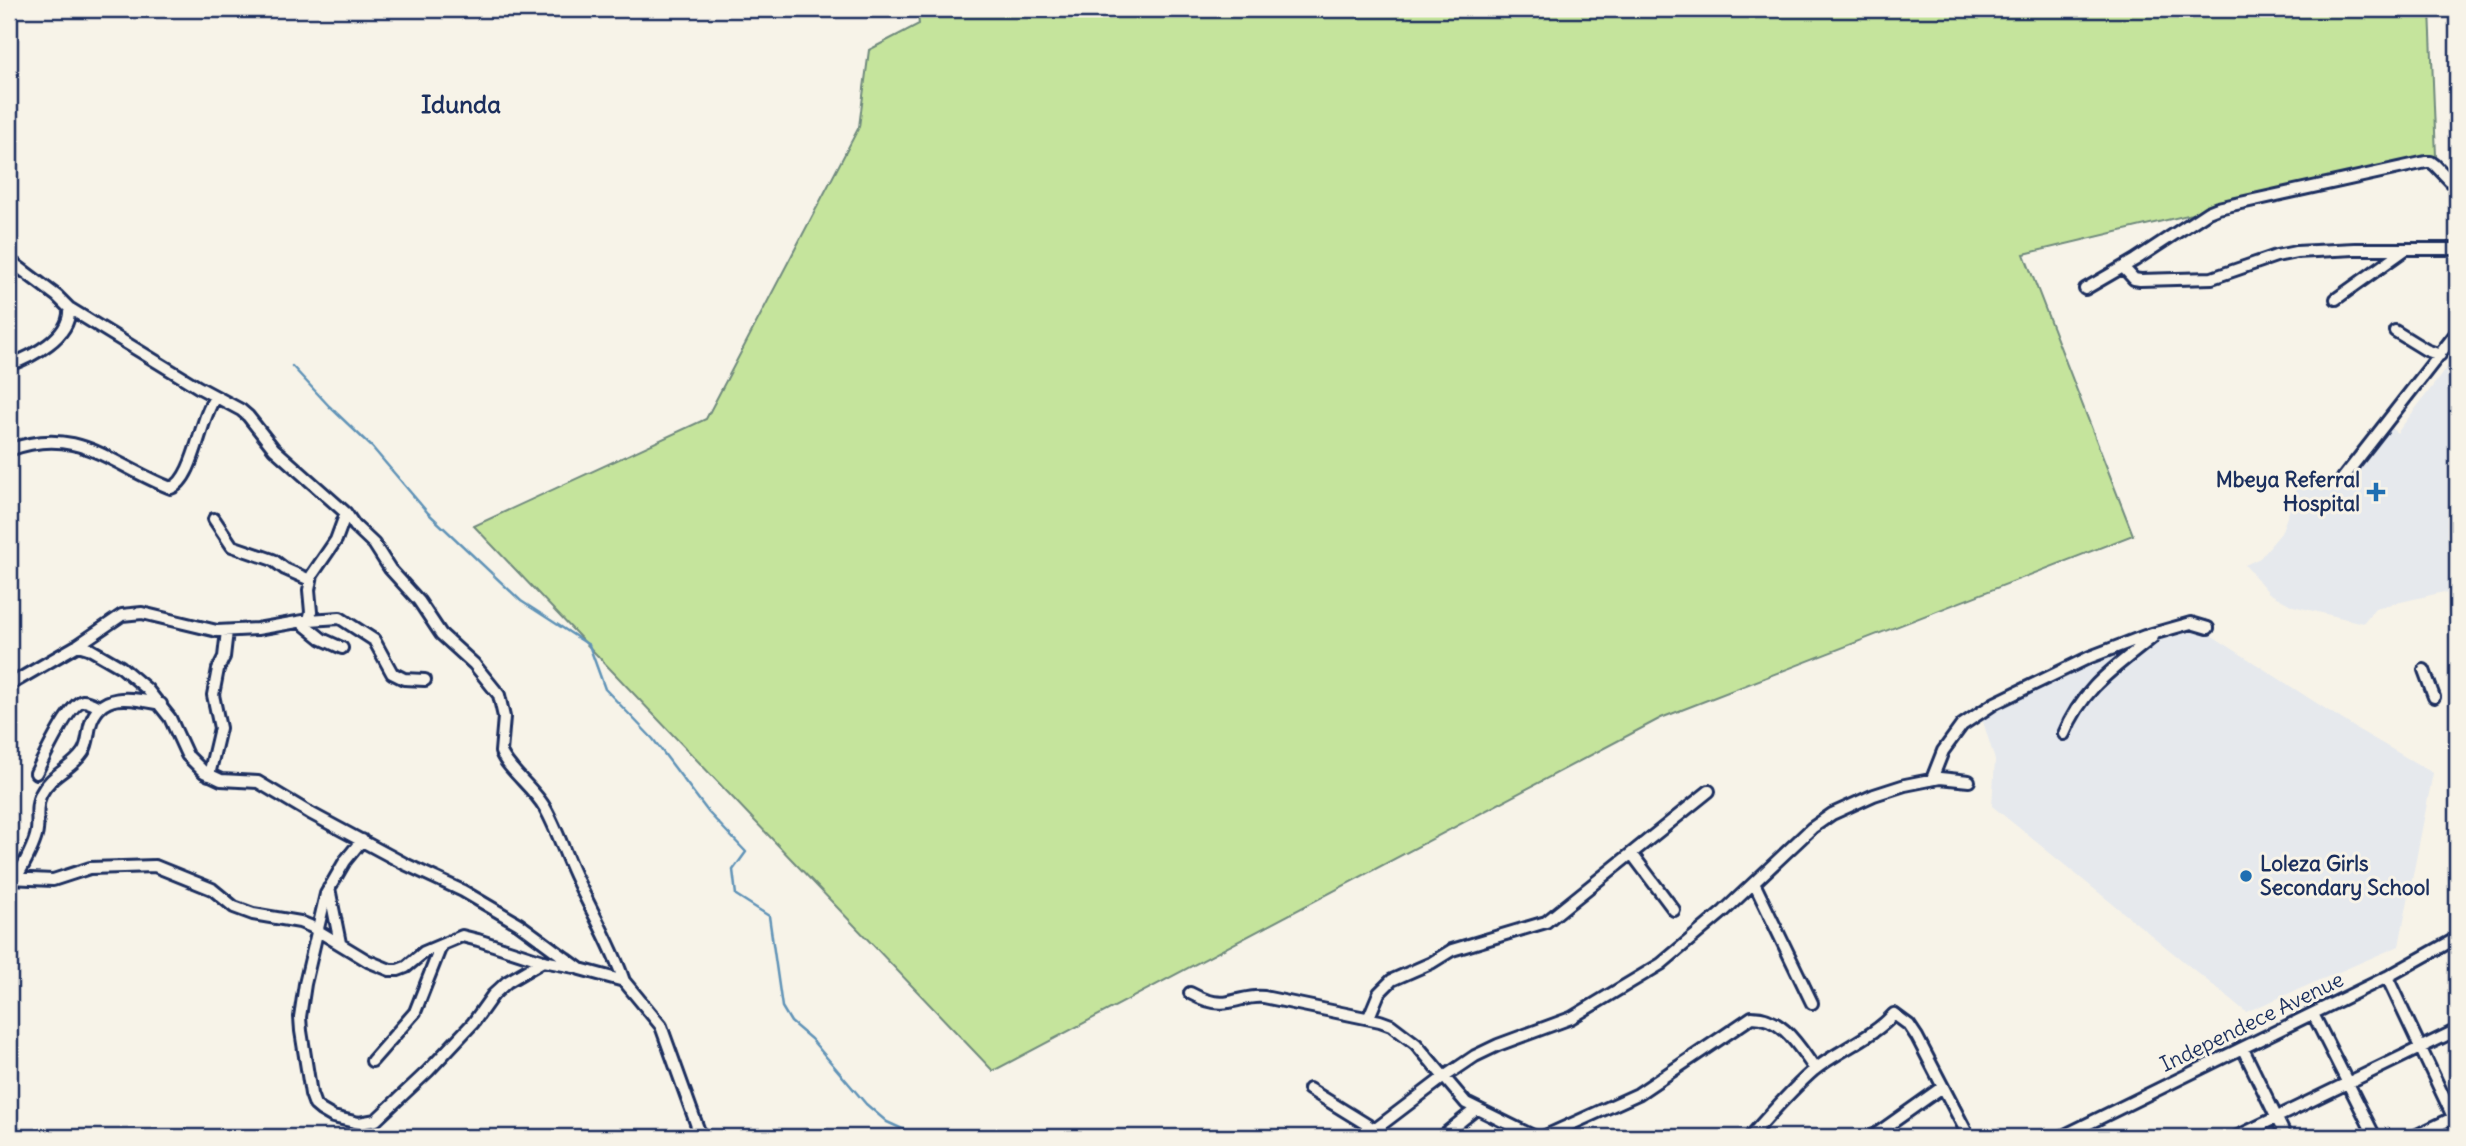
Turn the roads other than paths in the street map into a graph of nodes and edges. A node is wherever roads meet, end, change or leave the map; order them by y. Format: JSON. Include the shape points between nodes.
{"nodes":[{"id":1,"x":2457,"y":188,"type":"edge"},
{"id":2,"x":2406,"y":249,"type":"junction"},
{"id":3,"x":2457,"y":249,"type":"edge"},
{"id":4,"x":9,"y":260,"type":"edge"},
{"id":5,"x":2123,"y":267,"type":"junction"},
{"id":6,"x":2085,"y":289,"type":"dead end"},
{"id":7,"x":2336,"y":299,"type":"dead end"},
{"id":8,"x":69,"y":308,"type":"junction"},
{"id":9,"x":2395,"y":331,"type":"dead end"},
{"id":10,"x":2457,"y":332,"type":"edge"},
{"id":11,"x":2440,"y":355,"type":"junction"},
{"id":12,"x":9,"y":365,"type":"edge"},
{"id":13,"x":215,"y":397,"type":"junction"},
{"id":14,"x":9,"y":450,"type":"edge"},
{"id":15,"x":2343,"y":478,"type":"dead end"},
{"id":16,"x":346,"y":513,"type":"junction"},
{"id":17,"x":214,"y":519,"type":"dead end"},
{"id":18,"x":310,"y":580,"type":"junction"},
{"id":19,"x":305,"y":621,"type":"junction"},
{"id":20,"x":2208,"y":628,"type":"dead end"},
{"id":21,"x":227,"y":631,"type":"junction"},
{"id":22,"x":2159,"y":632,"type":"junction"},
{"id":23,"x":78,"y":645,"type":"junction"},
{"id":24,"x":342,"y":648,"type":"dead end"},
{"id":25,"x":2424,"y":670,"type":"dead end"},
{"id":26,"x":425,"y":680,"type":"dead end"},
{"id":27,"x":9,"y":685,"type":"edge"},
{"id":28,"x":2434,"y":697,"type":"dead end"},
{"id":29,"x":161,"y":704,"type":"junction"},
{"id":30,"x":99,"y":707,"type":"junction"},
{"id":31,"x":2064,"y":734,"type":"dead end"},
{"id":32,"x":36,"y":773,"type":"dead end"},
{"id":33,"x":209,"y":775,"type":"junction"},
{"id":34,"x":1932,"y":779,"type":"junction"},
{"id":35,"x":1969,"y":781,"type":"dead end"},
{"id":36,"x":1709,"y":791,"type":"dead end"},
{"id":37,"x":362,"y":841,"type":"junction"},
{"id":38,"x":1632,"y":854,"type":"junction"},
{"id":39,"x":12,"y":879,"type":"edge"},
{"id":40,"x":1754,"y":883,"type":"junction"},
{"id":41,"x":329,"y":887,"type":"junction"},
{"id":42,"x":1674,"y":910,"type":"dead end"},
{"id":43,"x":318,"y":930,"type":"junction"},
{"id":44,"x":2457,"y":938,"type":"edge"},
{"id":45,"x":341,"y":943,"type":"junction"},
{"id":46,"x":442,"y":946,"type":"junction"},
{"id":47,"x":543,"y":961,"type":"junction"},
{"id":48,"x":580,"y":969,"type":"junction"},
{"id":49,"x":2387,"y":977,"type":"junction"},
{"id":50,"x":624,"y":981,"type":"junction"},
{"id":51,"x":1190,"y":993,"type":"dead end"},
{"id":52,"x":1812,"y":1003,"type":"dead end"},
{"id":53,"x":2314,"y":1014,"type":"junction"},
{"id":54,"x":1368,"y":1017,"type":"junction"},
{"id":55,"x":2457,"y":1030,"type":"edge"},
{"id":56,"x":2421,"y":1048,"type":"junction"},
{"id":57,"x":2243,"y":1049,"type":"junction"},
{"id":58,"x":372,"y":1061,"type":"dead end"},
{"id":59,"x":1815,"y":1069,"type":"junction"},
{"id":60,"x":1444,"y":1077,"type":"junction"},
{"id":61,"x":2348,"y":1083,"type":"junction"},
{"id":62,"x":1941,"y":1088,"type":"junction"},
{"id":63,"x":1309,"y":1089,"type":"dead end"},
{"id":64,"x":1476,"y":1109,"type":"junction"},
{"id":65,"x":2277,"y":1118,"type":"junction"},
{"id":66,"x":2456,"y":1120,"type":"edge"},
{"id":67,"x":1370,"y":1133,"type":"edge"},
{"id":68,"x":701,"y":1137,"type":"edge"},
{"id":69,"x":1441,"y":1137,"type":"edge"},
{"id":70,"x":1535,"y":1137,"type":"edge"},
{"id":71,"x":1543,"y":1137,"type":"edge"},
{"id":72,"x":1750,"y":1137,"type":"edge"},
{"id":73,"x":1872,"y":1137,"type":"edge"},
{"id":74,"x":1969,"y":1137,"type":"edge"},
{"id":75,"x":2065,"y":1137,"type":"edge"},
{"id":76,"x":2236,"y":1137,"type":"edge"},
{"id":77,"x":2286,"y":1137,"type":"edge"},
{"id":78,"x":2375,"y":1137,"type":"edge"},
{"id":79,"x":2413,"y":1137,"type":"edge"}],
"edges":[{"from":1,"to":5,"type":"street","via":[[2426,162],[2229,205],[2208,212]]},
{"from":2,"to":3,"type":"street"},
{"from":2,"to":5,"type":"street","via":[[2286,253],[2224,275],[2183,280],[2134,279]]},
{"from":2,"to":7,"type":"street"},
{"from":4,"to":8,"type":"street"},
{"from":5,"to":6,"type":"street"},
{"from":8,"to":12,"type":"street","via":[[68,321],[52,342]]},
{"from":8,"to":13,"type":"street"},
{"from":9,"to":11,"type":"street"},
{"from":10,"to":11,"type":"street"},
{"from":11,"to":15,"type":"street"},
{"from":13,"to":14,"type":"street","via":[[182,478],[171,488],[72,443],[31,442]]},
{"from":13,"to":16,"type":"street","via":[[248,416],[274,449]]},
{"from":16,"to":18,"type":"street","via":[[336,540]]},
{"from":16,"to":50,"type":"street","via":[[441,634],[499,695],[504,759],[545,808]]},
{"from":17,"to":18,"type":"street","via":[[232,546],[273,560]]},
{"from":18,"to":19,"type":"street","via":[[311,612]]},
{"from":19,"to":21,"type":"street"},
{"from":19,"to":24,"type":"street","via":[[323,639]]},
{"from":19,"to":26,"type":"street","via":[[340,618],[370,635],[392,673]]},
{"from":20,"to":22,"type":"street","via":[[2191,623]]},
{"from":21,"to":23,"type":"street","via":[[130,612]]},
{"from":21,"to":33,"type":"street","via":[[213,695],[220,728]]},
{"from":22,"to":31,"type":"street","via":[[2093,687],[2076,707]]},
{"from":22,"to":34,"type":"street","via":[[2090,657],[1972,717],[1943,751]]},
{"from":23,"to":27,"type":"street"},
{"from":23,"to":29,"type":"street","via":[[121,667]]},
{"from":25,"to":28,"type":"street"},
{"from":29,"to":30,"type":"street","via":[[127,698],[112,699]]},
{"from":29,"to":33,"type":"street","via":[[187,755]]},
{"from":30,"to":32,"type":"street","via":[[79,703]]},
{"from":30,"to":39,"type":"street","via":[[82,754],[51,779],[40,795],[36,837]]},
{"from":33,"to":37,"type":"street","via":[[258,782]]},
{"from":34,"to":35,"type":"street"},
{"from":34,"to":40,"type":"street","via":[[1882,792],[1832,814]]},
{"from":36,"to":38,"type":"street"},
{"from":37,"to":41,"type":"street"},
{"from":37,"to":48,"type":"street","via":[[463,891],[519,924]]},
{"from":38,"to":42,"type":"street"},
{"from":38,"to":54,"type":"street","via":[[1546,922],[1452,950],[1392,980],[1379,993]]},
{"from":39,"to":43,"type":"street","via":[[53,880],[90,868],[155,866],[212,889],[234,907]]},
{"from":40,"to":52,"type":"street"},
{"from":40,"to":60,"type":"street","via":[[1675,953],[1631,984],[1571,1018],[1485,1051]]},
{"from":41,"to":43,"type":"street"},
{"from":41,"to":45,"type":"street"},
{"from":43,"to":45,"type":"street"},
{"from":43,"to":47,"type":"street","via":[[300,1017],[311,1094],[321,1110],[359,1123],[376,1120],[388,1111],[493,995]]},
{"from":44,"to":49,"type":"street","name":"Independece Avenue"},
{"from":45,"to":46,"type":"street","via":[[390,970],[406,967],[424,952]]},
{"from":46,"to":47,"type":"street","via":[[457,937],[468,937]]},
{"from":46,"to":58,"type":"street","via":[[415,1012]]},
{"from":47,"to":48,"type":"street"},
{"from":48,"to":50,"type":"street"},
{"from":49,"to":53,"type":"street","name":"Independece Avenue"},
{"from":49,"to":56,"type":"street"},
{"from":50,"to":68,"type":"street","via":[[661,1026]]},
{"from":51,"to":54,"type":"street","via":[[1226,1003],[1254,995]]},
{"from":53,"to":57,"type":"street","name":"Independece Avenue"},
{"from":53,"to":61,"type":"street"},
{"from":54,"to":60,"type":"street","via":[[1391,1025],[1416,1044]]},
{"from":55,"to":56,"type":"street"},
{"from":56,"to":61,"type":"street"},
{"from":56,"to":66,"type":"street"},
{"from":57,"to":65,"type":"street"},
{"from":57,"to":75,"type":"street","name":"Independece Avenue"},
{"from":59,"to":62,"type":"street","via":[[1895,1014],[1913,1031]]},
{"from":59,"to":71,"type":"street","via":[[1782,1027],[1752,1017],[1639,1094]]},
{"from":59,"to":72,"type":"street"},
{"from":60,"to":64,"type":"street"},
{"from":60,"to":67,"type":"street"},
{"from":61,"to":65,"type":"street"},
{"from":61,"to":78,"type":"street"},
{"from":62,"to":73,"type":"street"},
{"from":62,"to":74,"type":"street"},
{"from":63,"to":67,"type":"street"},
{"from":64,"to":69,"type":"street"},
{"from":64,"to":70,"type":"street"},
{"from":65,"to":76,"type":"street"},
{"from":65,"to":77,"type":"street"},
{"from":66,"to":79,"type":"street"}]}
